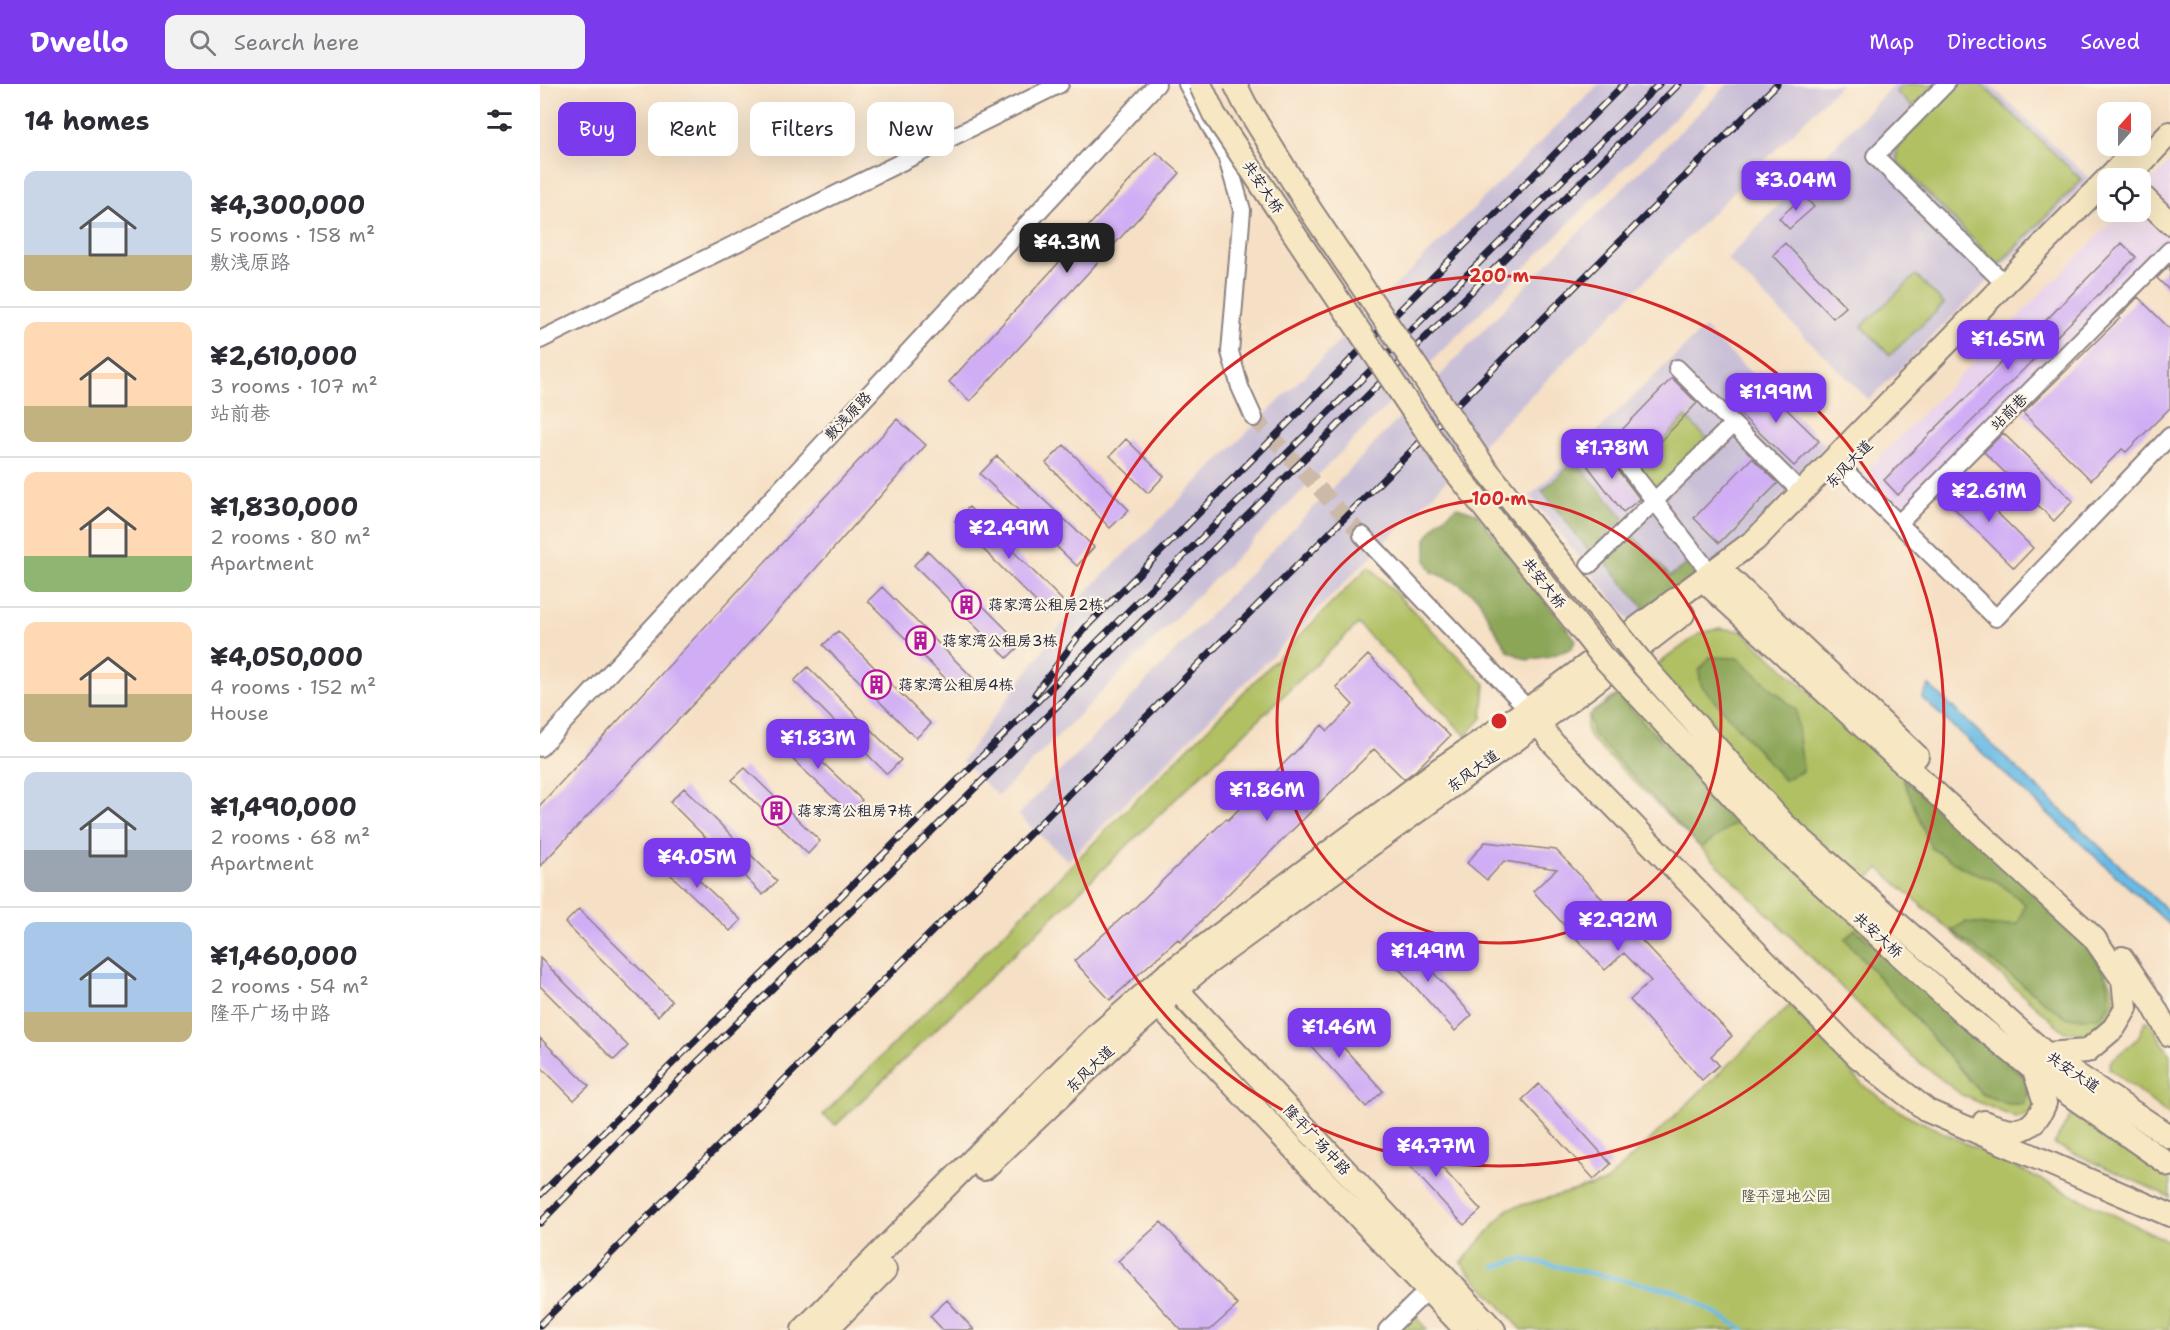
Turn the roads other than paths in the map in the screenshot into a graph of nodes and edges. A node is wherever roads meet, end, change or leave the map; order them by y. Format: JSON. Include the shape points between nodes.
{"nodes":[{"id":1,"x":1060,"y":84,"type":"edge"},
{"id":2,"x":1157,"y":84,"type":"edge"},
{"id":3,"x":1187,"y":84,"type":"edge"},
{"id":4,"x":1200,"y":84,"type":"edge"},
{"id":5,"x":1235,"y":84,"type":"edge"},
{"id":6,"x":1946,"y":84,"type":"edge"},
{"id":7,"x":2170,"y":114,"type":"edge"},
{"id":8,"x":2170,"y":133,"type":"edge"},
{"id":9,"x":2151,"y":134,"type":"edge"},
{"id":10,"x":2131,"y":168,"type":"edge"},
{"id":11,"x":2097,"y":199,"type":"edge"},
{"id":12,"x":2151,"y":205,"type":"edge"},
{"id":13,"x":2097,"y":209,"type":"edge"},
{"id":14,"x":2170,"y":223,"type":"edge"},
{"id":15,"x":2170,"y":250,"type":"edge"},
{"id":16,"x":2005,"y":284,"type":"junction"},
{"id":17,"x":540,"y":340,"type":"edge"},
{"id":18,"x":1677,"y":368,"type":"dead end"},
{"id":19,"x":1254,"y":418,"type":"tunnel mouth"},
{"id":20,"x":1733,"y":423,"type":"junction"},
{"id":21,"x":2170,"y":436,"type":"edge"},
{"id":22,"x":1609,"y":442,"type":"dead end"},
{"id":23,"x":1844,"y":470,"type":"junction"},
{"id":24,"x":1802,"y":493,"type":"junction"},
{"id":25,"x":1654,"y":501,"type":"junction"},
{"id":26,"x":1899,"y":523,"type":"junction"},
{"id":27,"x":1362,"y":534,"type":"tunnel mouth"},
{"id":28,"x":1589,"y":565,"type":"dead end"},
{"id":29,"x":1715,"y":578,"type":"junction"},
{"id":30,"x":1537,"y":717,"type":"junction"},
{"id":31,"x":540,"y":748,"type":"edge"},
{"id":32,"x":1171,"y":982,"type":"junction"},
{"id":33,"x":1983,"y":998,"type":"joint"},
{"id":34,"x":1153,"y":999,"type":"junction"},
{"id":35,"x":2170,"y":1035,"type":"edge"},
{"id":36,"x":2040,"y":1062,"type":"junction"},
{"id":37,"x":2170,"y":1137,"type":"edge"},
{"id":38,"x":2170,"y":1165,"type":"edge"},
{"id":39,"x":2170,"y":1215,"type":"edge"},
{"id":40,"x":1428,"y":1290,"type":"junction"},
{"id":41,"x":803,"y":1330,"type":"edge"},
{"id":42,"x":826,"y":1330,"type":"edge"},
{"id":43,"x":1387,"y":1330,"type":"edge"},
{"id":44,"x":1466,"y":1330,"type":"edge"},
{"id":45,"x":1494,"y":1330,"type":"edge"}],
"edges":[{"from":1,"to":17,"type":"street"},
{"from":2,"to":31,"type":"street","name":"敷浅原路"},
{"from":3,"to":19,"type":"street","via":[[1226,155],[1242,210],[1230,352]]},
{"from":4,"to":36,"type":"main road","name":"共安大桥","bridge":true,"via":[[1221,124],[1443,456],[1602,656],[1772,839],[1968,1017]]},
{"from":5,"to":33,"type":"main road","name":"共安大桥","bridge":true,"via":[[1311,212],[1485,468],[1646,668],[1784,824]]},
{"from":6,"to":16,"type":"street","via":[[1875,156]]},
{"from":7,"to":9,"type":"main road"},
{"from":8,"to":10,"type":"main road"},
{"from":11,"to":16,"type":"main road"},
{"from":12,"to":14,"type":"main road"},
{"from":13,"to":23,"type":"main road","name":"东风大道"},
{"from":15,"to":26,"type":"street","name":"站前巷"},
{"from":16,"to":24,"type":"main road"},
{"from":18,"to":20,"type":"street"},
{"from":20,"to":24,"type":"street"},
{"from":20,"to":25,"type":"street"},
{"from":21,"to":26,"type":"street","via":[[1996,618]]},
{"from":22,"to":25,"type":"street"},
{"from":23,"to":26,"type":"street"},
{"from":23,"to":29,"type":"main road","name":"东风大道","via":[[1768,548]]},
{"from":24,"to":29,"type":"main road"},
{"from":25,"to":28,"type":"street"},
{"from":25,"to":29,"type":"street"},
{"from":27,"to":30,"type":"street"},
{"from":29,"to":30,"type":"main road","name":"东风大道"},
{"from":29,"to":35,"type":"main road","via":[[2108,936]]},
{"from":29,"to":36,"type":"main road","via":[[2094,938],[2123,980],[2126,1008],[2114,1028],[2087,1051]]},
{"from":30,"to":32,"type":"main road","name":"东风大道","via":[[1441,768]]},
{"from":30,"to":36,"type":"main road","via":[[1564,734],[1868,1048],[1932,1100],[2005,1131],[2024,1130],[2039,1119],[2045,1103]]},
{"from":30,"to":39,"type":"main road","via":[[1552,742],[1858,1057],[1928,1111]]},
{"from":32,"to":34,"type":"main road","name":"东风大道"},
{"from":32,"to":45,"type":"main road","name":"隆平广场中路"},
{"from":33,"to":36,"type":"main road","name":"共安大道"},
{"from":34,"to":40,"type":"main road","name":"隆平广场中路"},
{"from":34,"to":41,"type":"main road","name":"东风大道","via":[[1089,1043]]},
{"from":34,"to":42,"type":"main road","name":"东风大道","via":[[1114,1045],[960,1193]]},
{"from":36,"to":37,"type":"main road","name":"共安大道"},
{"from":36,"to":38,"type":"main road"},
{"from":40,"to":43,"type":"street"},
{"from":40,"to":44,"type":"main road","name":"隆平广场中路"}]}
